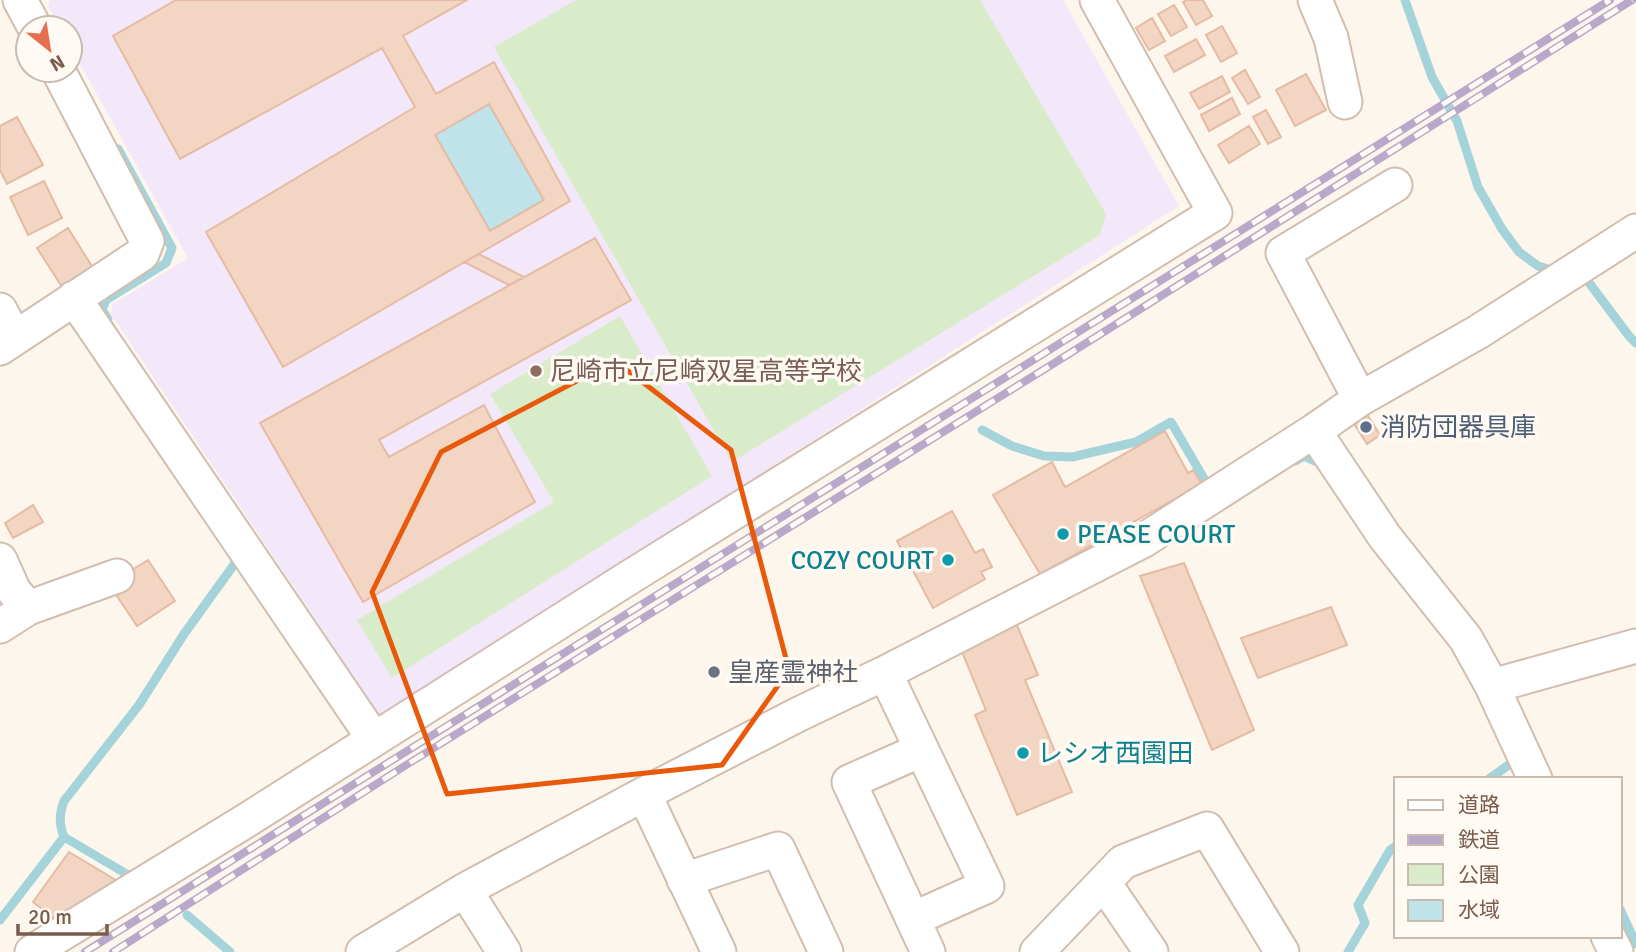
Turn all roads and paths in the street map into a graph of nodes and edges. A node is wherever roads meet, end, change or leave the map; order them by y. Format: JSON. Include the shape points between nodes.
{"nodes":[{"id":1,"x":1315,"y":0,"type":"edge"},
{"id":2,"x":1102,"y":2,"type":"edge"},
{"id":3,"x":65,"y":84,"type":"edge"},
{"id":4,"x":1345,"y":102,"type":"dead end"},
{"id":5,"x":1395,"y":185,"type":"dead end"},
{"id":6,"x":1636,"y":231,"type":"edge"},
{"id":7,"x":74,"y":298,"type":"junction"},
{"id":8,"x":5,"y":332,"type":"edge"},
{"id":9,"x":1360,"y":399,"type":"junction"},
{"id":10,"x":1314,"y":431,"type":"junction"},
{"id":11,"x":0,"y":560,"type":"edge"},
{"id":12,"x":117,"y":576,"type":"dead end"},
{"id":13,"x":28,"y":608,"type":"junction"},
{"id":14,"x":0,"y":626,"type":"edge"},
{"id":15,"x":1636,"y":646,"type":"edge"},
{"id":16,"x":885,"y":673,"type":"junction"},
{"id":17,"x":1492,"y":686,"type":"junction"},
{"id":18,"x":374,"y":740,"type":"junction"},
{"id":19,"x":921,"y":750,"type":"junction"},
{"id":20,"x":1534,"y":777,"type":"edge"},
{"id":21,"x":644,"y":794,"type":"junction"},
{"id":22,"x":684,"y":880,"type":"junction"},
{"id":23,"x":1104,"y":883,"type":"junction"},
{"id":24,"x":465,"y":890,"type":"junction"},
{"id":25,"x":913,"y":919,"type":"junction"},
{"id":26,"x":32,"y":952,"type":"edge"},
{"id":27,"x":363,"y":952,"type":"edge"},
{"id":28,"x":504,"y":952,"type":"edge"},
{"id":29,"x":719,"y":952,"type":"edge"},
{"id":30,"x":826,"y":952,"type":"edge"},
{"id":31,"x":928,"y":952,"type":"edge"},
{"id":32,"x":1037,"y":952,"type":"edge"},
{"id":33,"x":1151,"y":952,"type":"edge"},
{"id":34,"x":1282,"y":952,"type":"edge"}],
"edges":[{"from":1,"to":4,"type":"street","via":[[1331,38]]},
{"from":2,"to":18,"type":"street","via":[[1215,214]]},
{"from":3,"to":7,"type":"street","via":[[147,241],[142,254]]},
{"from":5,"to":9,"type":"street","via":[[1283,253]]},
{"from":6,"to":9,"type":"street","via":[[1478,332]]},
{"from":7,"to":8,"type":"street"},
{"from":7,"to":18,"type":"street"},
{"from":9,"to":10,"type":"street"},
{"from":10,"to":16,"type":"street","via":[[1144,540]]},
{"from":10,"to":17,"type":"street","via":[[1385,537],[1466,639]]},
{"from":11,"to":13,"type":"street","via":[[14,591]]},
{"from":12,"to":13,"type":"street"},
{"from":13,"to":14,"type":"street"},
{"from":15,"to":17,"type":"street"},
{"from":16,"to":19,"type":"street"},
{"from":16,"to":21,"type":"street"},
{"from":17,"to":20,"type":"street"},
{"from":18,"to":26,"type":"street"},
{"from":19,"to":25,"type":"street","via":[[849,782]]},
{"from":19,"to":25,"type":"street","via":[[987,886]]},
{"from":21,"to":22,"type":"street"},
{"from":21,"to":24,"type":"street"},
{"from":22,"to":29,"type":"street"},
{"from":22,"to":30,"type":"street","via":[[778,849]]},
{"from":23,"to":32,"type":"street"},
{"from":23,"to":33,"type":"street"},
{"from":23,"to":34,"type":"street","via":[[1123,862],[1208,829]]},
{"from":24,"to":27,"type":"street"},
{"from":24,"to":28,"type":"street"},
{"from":25,"to":31,"type":"street"}]}
